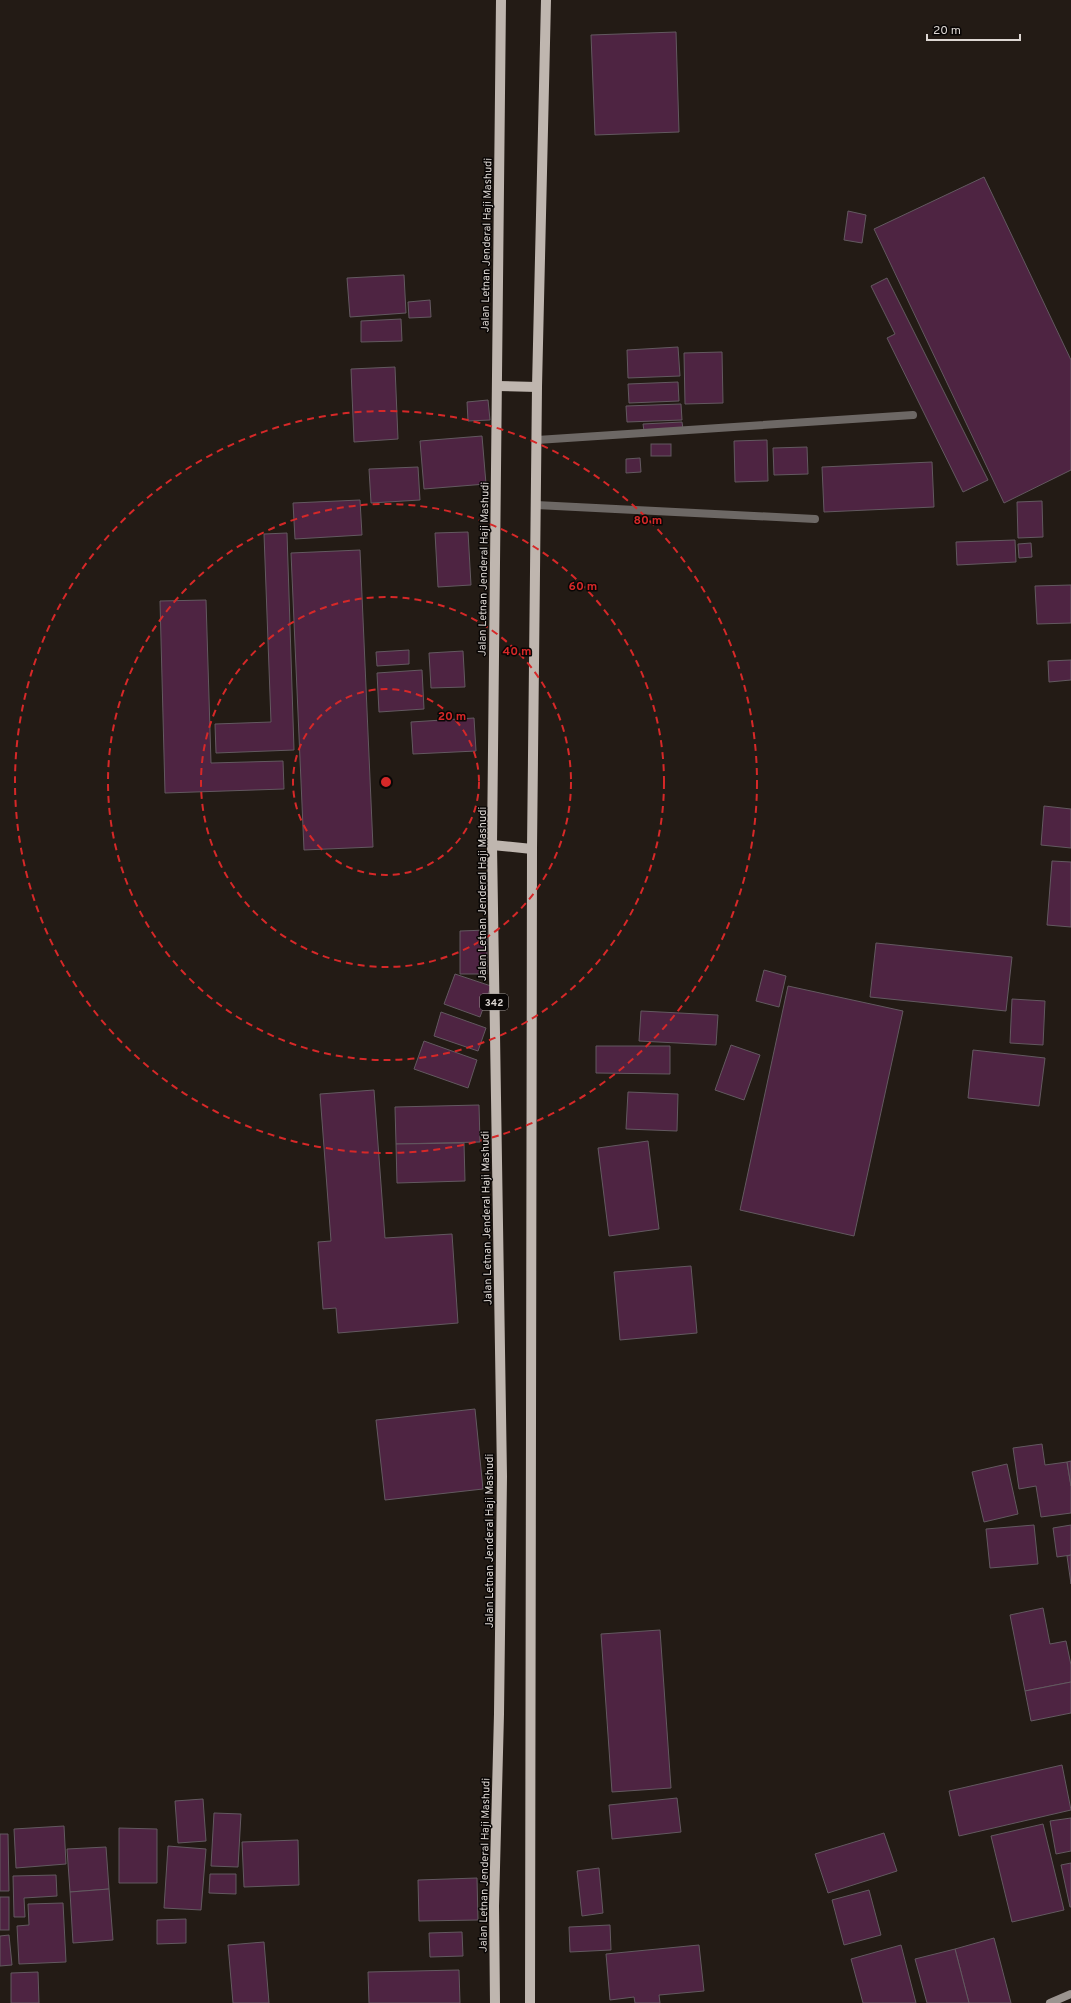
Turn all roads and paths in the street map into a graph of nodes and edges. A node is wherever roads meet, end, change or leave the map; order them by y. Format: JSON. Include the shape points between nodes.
{"nodes":[{"id":1,"x":501,"y":0,"type":"edge"},
{"id":2,"x":546,"y":0,"type":"edge"},
{"id":3,"x":497,"y":386,"type":"junction"},
{"id":4,"x":537,"y":387,"type":"junction"},
{"id":5,"x":913,"y":415,"type":"dead end"},
{"id":6,"x":537,"y":440,"type":"junction"},
{"id":7,"x":536,"y":504,"type":"junction"},
{"id":8,"x":815,"y":519,"type":"dead end"},
{"id":9,"x":492,"y":845,"type":"junction"},
{"id":10,"x":532,"y":849,"type":"junction"},
{"id":11,"x":1071,"y":1994,"type":"edge"},
{"id":12,"x":495,"y":2003,"type":"edge"},
{"id":13,"x":530,"y":2003,"type":"edge"},
{"id":14,"x":1050,"y":2003,"type":"edge"}],
"edges":[{"from":1,"to":3,"type":"main road","name":"Jalan Letnan Jenderal Haji Mashudi","number":"342"},
{"from":2,"to":4,"type":"main road"},
{"from":3,"to":4,"type":"main road"},
{"from":3,"to":9,"type":"main road","name":"Jalan Letnan Jenderal Haji Mashudi","number":"342"},
{"from":4,"to":6,"type":"main road"},
{"from":5,"to":6,"type":"lane"},
{"from":6,"to":7,"type":"main road"},
{"from":7,"to":8,"type":"lane"},
{"from":7,"to":10,"type":"main road"},
{"from":9,"to":10,"type":"main road"},
{"from":9,"to":12,"type":"main road","name":"Jalan Letnan Jenderal Haji Mashudi","number":"342","via":[[502,1476],[494,1906]]},
{"from":10,"to":13,"type":"main road"},
{"from":11,"to":14,"type":"main road"}]}
